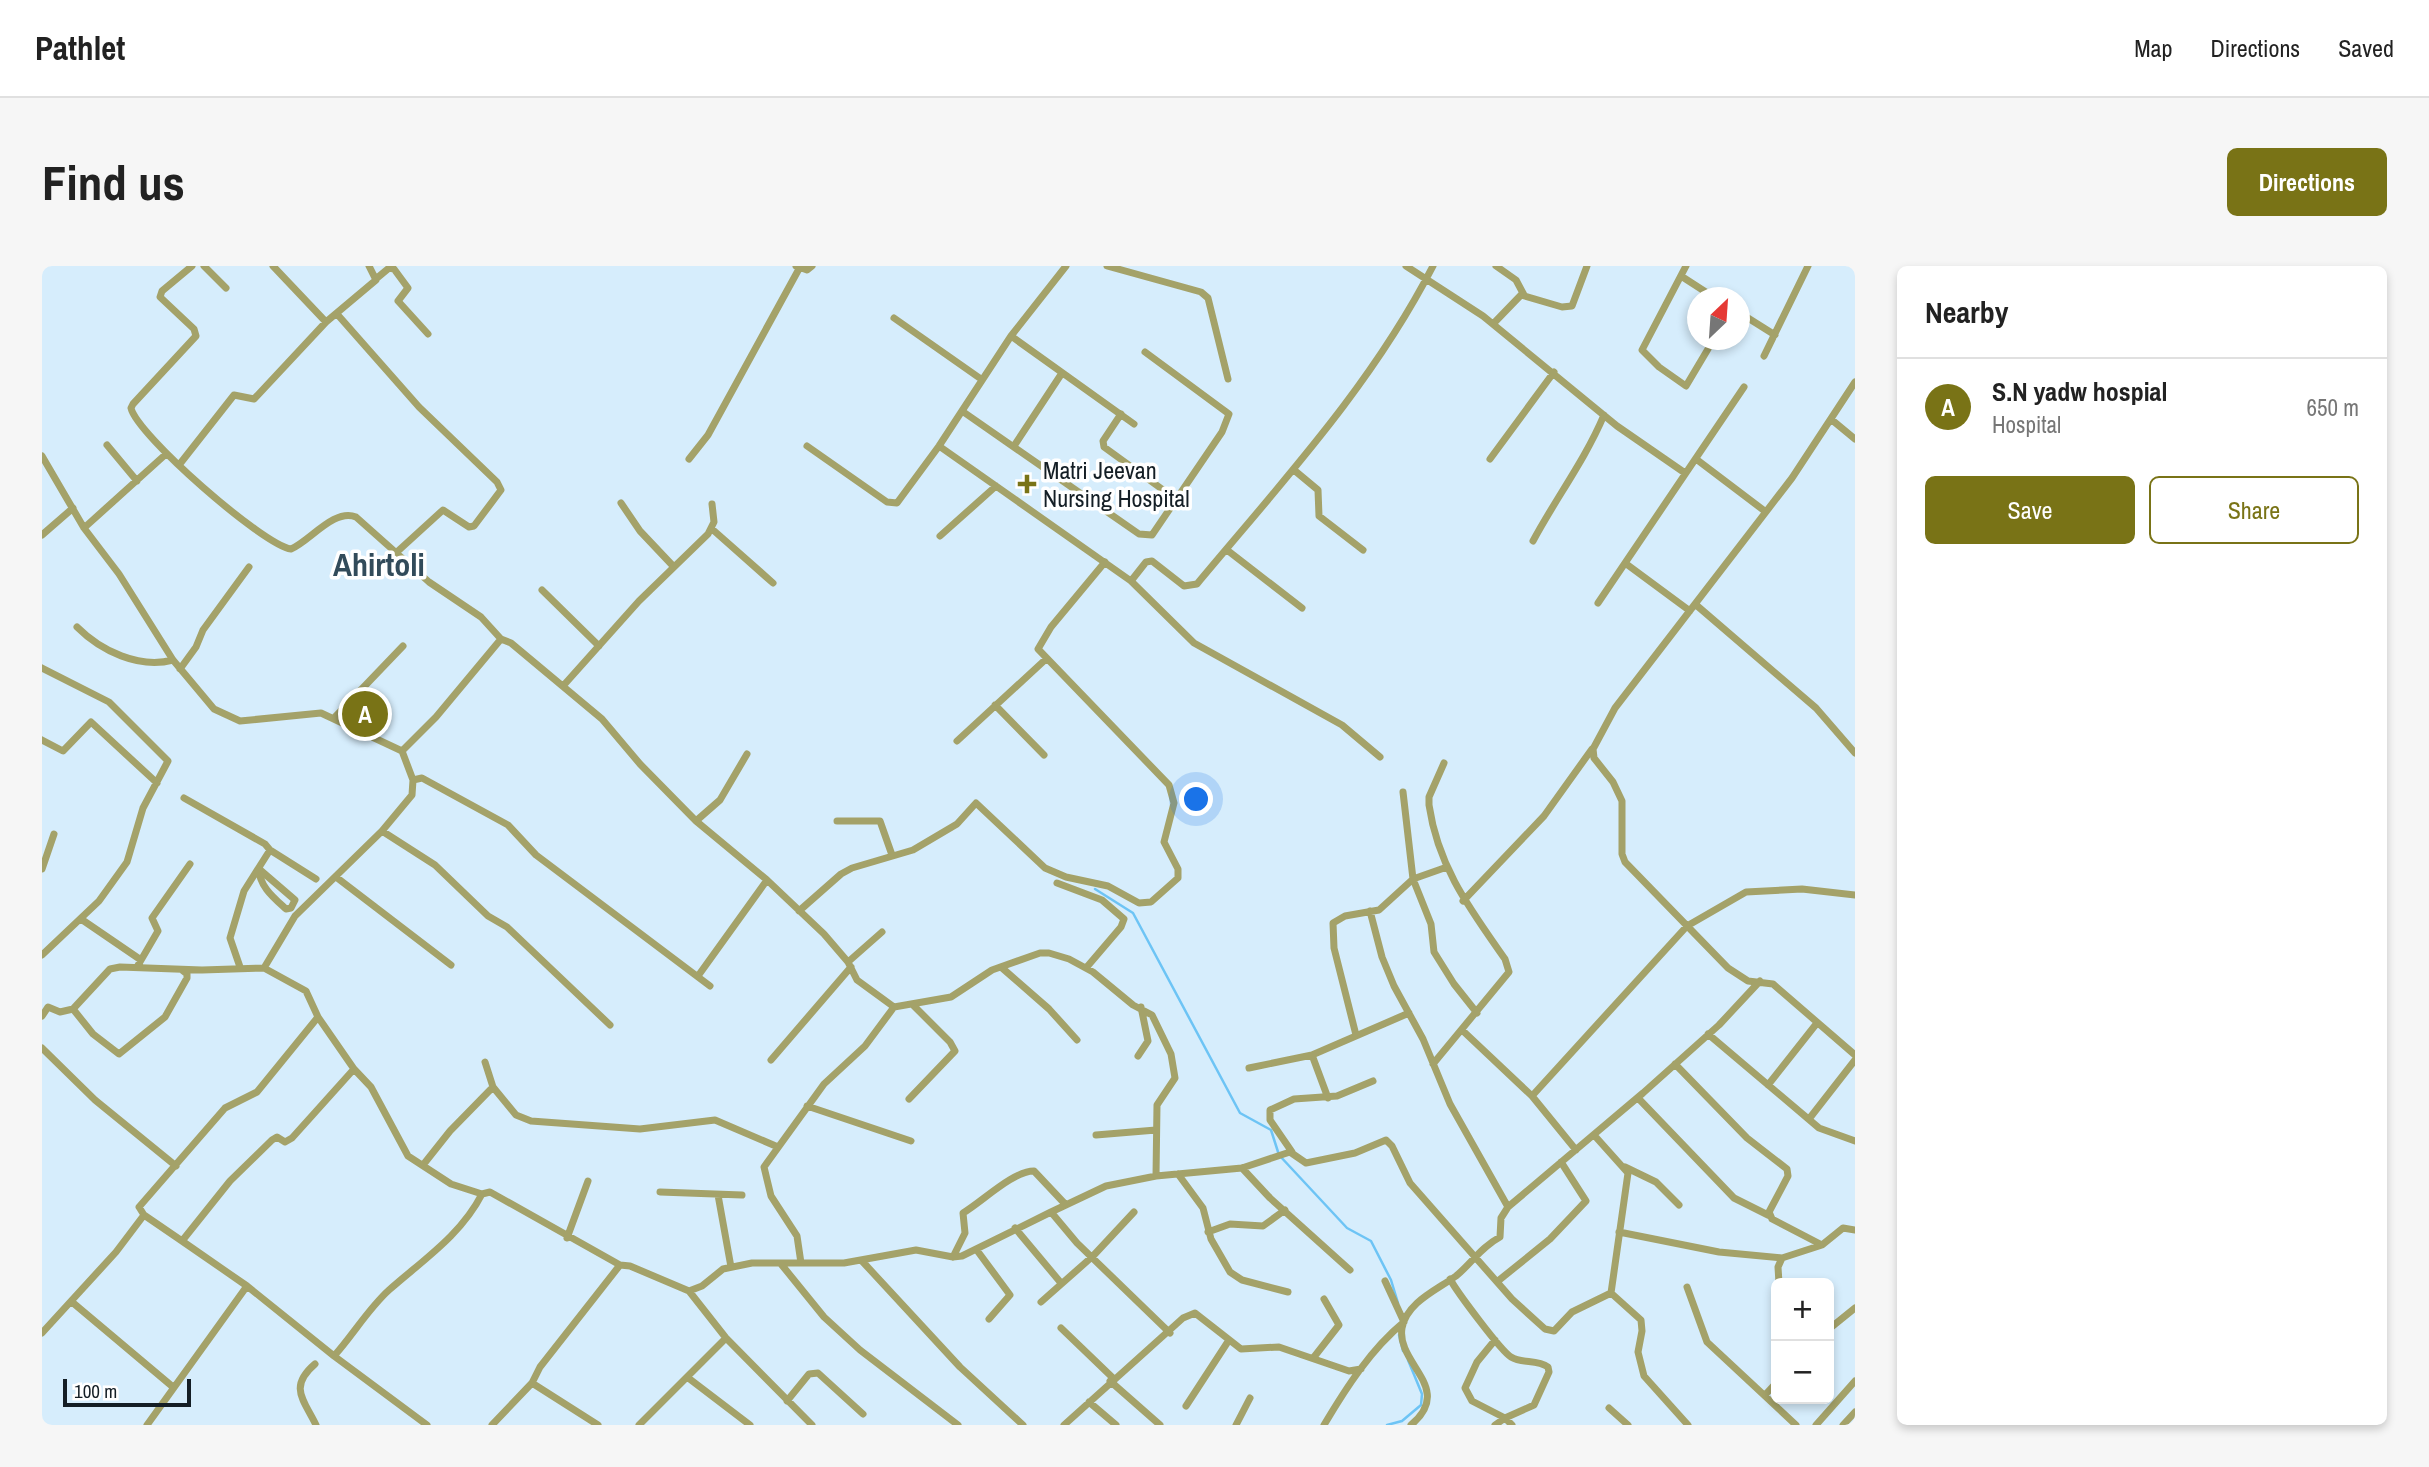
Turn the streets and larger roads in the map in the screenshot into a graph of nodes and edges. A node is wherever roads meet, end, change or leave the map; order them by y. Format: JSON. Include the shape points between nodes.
{"nodes":[{"id":1,"x":192,"y":266,"type":"edge"},
{"id":2,"x":204,"y":266,"type":"edge"},
{"id":3,"x":274,"y":266,"type":"edge"},
{"id":4,"x":369,"y":266,"type":"edge"},
{"id":5,"x":812,"y":266,"type":"edge"},
{"id":6,"x":1066,"y":266,"type":"edge"},
{"id":7,"x":1107,"y":266,"type":"edge"},
{"id":8,"x":1406,"y":266,"type":"edge"},
{"id":9,"x":1433,"y":266,"type":"edge"},
{"id":10,"x":1496,"y":266,"type":"edge"},
{"id":11,"x":1587,"y":266,"type":"edge"},
{"id":12,"x":1686,"y":266,"type":"edge"},
{"id":13,"x":1808,"y":266,"type":"edge"},
{"id":14,"x":797,"y":267,"type":"edge"},
{"id":15,"x":1681,"y":276,"type":"junction"},
{"id":16,"x":377,"y":278,"type":"junction"},
{"id":17,"x":1427,"y":278,"type":"junction"},
{"id":18,"x":1698,"y":287,"type":"edge"},
{"id":19,"x":226,"y":288,"type":"dead end"},
{"id":20,"x":1524,"y":295,"type":"junction"},
{"id":21,"x":337,"y":314,"type":"junction"},
{"id":22,"x":894,"y":318,"type":"dead end"},
{"id":23,"x":1750,"y":319,"type":"edge"},
{"id":24,"x":326,"y":323,"type":"junction"},
{"id":25,"x":1493,"y":324,"type":"junction"},
{"id":26,"x":428,"y":334,"type":"dead end"},
{"id":27,"x":1775,"y":335,"type":"junction"},
{"id":28,"x":1011,"y":336,"type":"junction"},
{"id":29,"x":1708,"y":350,"type":"edge"},
{"id":30,"x":1145,"y":352,"type":"dead end"},
{"id":31,"x":1763,"y":356,"type":"dead end"},
{"id":32,"x":1554,"y":372,"type":"junction"},
{"id":33,"x":1062,"y":373,"type":"junction"},
{"id":34,"x":981,"y":379,"type":"junction"},
{"id":35,"x":1228,"y":379,"type":"dead end"},
{"id":36,"x":1855,"y":382,"type":"edge"},
{"id":37,"x":1744,"y":387,"type":"dead end"},
{"id":38,"x":962,"y":411,"type":"junction"},
{"id":39,"x":1121,"y":414,"type":"junction"},
{"id":40,"x":1604,"y":415,"type":"junction"},
{"id":41,"x":1832,"y":420,"type":"junction"},
{"id":42,"x":1134,"y":424,"type":"dead end"},
{"id":43,"x":1855,"y":439,"type":"edge"},
{"id":44,"x":107,"y":445,"type":"dead end"},
{"id":45,"x":807,"y":446,"type":"dead end"},
{"id":46,"x":939,"y":446,"type":"junction"},
{"id":47,"x":1014,"y":446,"type":"junction"},
{"id":48,"x":166,"y":454,"type":"junction"},
{"id":49,"x":42,"y":456,"type":"edge"},
{"id":50,"x":689,"y":459,"type":"dead end"},
{"id":51,"x":1490,"y":459,"type":"dead end"},
{"id":52,"x":1696,"y":459,"type":"junction"},
{"id":53,"x":179,"y":465,"type":"junction"},
{"id":54,"x":1294,"y":470,"type":"junction"},
{"id":55,"x":1685,"y":473,"type":"junction"},
{"id":56,"x":137,"y":481,"type":"junction"},
{"id":57,"x":996,"y":486,"type":"junction"},
{"id":58,"x":1177,"y":500,"type":"junction"},
{"id":59,"x":621,"y":503,"type":"dead end"},
{"id":60,"x":712,"y":504,"type":"dead end"},
{"id":61,"x":73,"y":508,"type":"junction"},
{"id":62,"x":1766,"y":512,"type":"junction"},
{"id":63,"x":84,"y":528,"type":"junction"},
{"id":64,"x":712,"y":529,"type":"junction"},
{"id":65,"x":42,"y":535,"type":"edge"},
{"id":66,"x":940,"y":536,"type":"dead end"},
{"id":67,"x":1533,"y":541,"type":"dead end"},
{"id":68,"x":1227,"y":550,"type":"junction"},
{"id":69,"x":1363,"y":550,"type":"dead end"},
{"id":70,"x":398,"y":551,"type":"junction"},
{"id":71,"x":1105,"y":562,"type":"junction"},
{"id":72,"x":1625,"y":563,"type":"junction"},
{"id":73,"x":674,"y":566,"type":"junction"},
{"id":74,"x":249,"y":567,"type":"dead end"},
{"id":75,"x":1131,"y":581,"type":"junction"},
{"id":76,"x":773,"y":583,"type":"dead end"},
{"id":77,"x":542,"y":590,"type":"dead end"},
{"id":78,"x":1598,"y":603,"type":"dead end"},
{"id":79,"x":1693,"y":607,"type":"junction"},
{"id":80,"x":1302,"y":608,"type":"dead end"},
{"id":81,"x":76,"y":627,"type":"dead end"},
{"id":82,"x":501,"y":639,"type":"junction"},
{"id":83,"x":403,"y":646,"type":"dead end"},
{"id":84,"x":599,"y":646,"type":"junction"},
{"id":85,"x":1046,"y":659,"type":"junction"},
{"id":86,"x":173,"y":660,"type":"junction"},
{"id":87,"x":42,"y":668,"type":"edge"},
{"id":88,"x":180,"y":669,"type":"junction"},
{"id":89,"x":563,"y":686,"type":"junction"},
{"id":90,"x":995,"y":705,"type":"junction"},
{"id":91,"x":335,"y":717,"type":"junction"},
{"id":92,"x":42,"y":740,"type":"edge"},
{"id":93,"x":957,"y":741,"type":"dead end"},
{"id":94,"x":1593,"y":749,"type":"junction"},
{"id":95,"x":402,"y":751,"type":"junction"},
{"id":96,"x":1855,"y":753,"type":"edge"},
{"id":97,"x":747,"y":754,"type":"dead end"},
{"id":98,"x":1044,"y":755,"type":"dead end"},
{"id":99,"x":1380,"y":757,"type":"dead end"},
{"id":100,"x":1444,"y":763,"type":"dead end"},
{"id":101,"x":413,"y":780,"type":"junction"},
{"id":102,"x":157,"y":783,"type":"junction"},
{"id":103,"x":1403,"y":792,"type":"dead end"},
{"id":104,"x":184,"y":798,"type":"dead end"},
{"id":105,"x":696,"y":821,"type":"junction"},
{"id":106,"x":836,"y":821,"type":"dead end"},
{"id":107,"x":382,"y":831,"type":"junction"},
{"id":108,"x":54,"y":834,"type":"dead end"},
{"id":109,"x":270,"y":850,"type":"junction"},
{"id":110,"x":892,"y":855,"type":"junction"},
{"id":111,"x":190,"y":864,"type":"dead end"},
{"id":112,"x":1447,"y":867,"type":"junction"},
{"id":113,"x":42,"y":869,"type":"edge"},
{"id":114,"x":259,"y":869,"type":"junction"},
{"id":115,"x":336,"y":877,"type":"junction"},
{"id":116,"x":316,"y":879,"type":"dead end"},
{"id":117,"x":1413,"y":879,"type":"junction"},
{"id":118,"x":767,"y":880,"type":"junction"},
{"id":119,"x":1057,"y":883,"type":"dead end"},
{"id":120,"x":1855,"y":895,"type":"edge"},
{"id":121,"x":1463,"y":901,"type":"junction"},
{"id":122,"x":799,"y":911,"type":"junction"},
{"id":123,"x":1370,"y":911,"type":"junction"},
{"id":124,"x":81,"y":919,"type":"junction"},
{"id":125,"x":1687,"y":926,"type":"junction"},
{"id":126,"x":882,"y":932,"type":"dead end"},
{"id":127,"x":42,"y":955,"type":"edge"},
{"id":128,"x":139,"y":963,"type":"junction"},
{"id":129,"x":850,"y":964,"type":"junction"},
{"id":130,"x":452,"y":965,"type":"dead end"},
{"id":131,"x":240,"y":967,"type":"junction"},
{"id":132,"x":1001,"y":967,"type":"junction"},
{"id":133,"x":264,"y":968,"type":"junction"},
{"id":134,"x":1086,"y":968,"type":"junction"},
{"id":135,"x":181,"y":970,"type":"junction"},
{"id":136,"x":698,"y":976,"type":"junction"},
{"id":137,"x":1760,"y":981,"type":"junction"},
{"id":138,"x":710,"y":986,"type":"dead end"},
{"id":139,"x":913,"y":1005,"type":"junction"},
{"id":140,"x":894,"y":1007,"type":"junction"},
{"id":141,"x":1140,"y":1007,"type":"junction"},
{"id":142,"x":73,"y":1009,"type":"junction"},
{"id":143,"x":1409,"y":1013,"type":"junction"},
{"id":144,"x":1477,"y":1013,"type":"junction"},
{"id":145,"x":42,"y":1016,"type":"edge"},
{"id":146,"x":318,"y":1017,"type":"junction"},
{"id":147,"x":1817,"y":1023,"type":"junction"},
{"id":148,"x":610,"y":1025,"type":"dead end"},
{"id":149,"x":1462,"y":1030,"type":"junction"},
{"id":150,"x":1708,"y":1034,"type":"junction"},
{"id":151,"x":1356,"y":1035,"type":"junction"},
{"id":152,"x":1077,"y":1040,"type":"dead end"},
{"id":153,"x":42,"y":1048,"type":"edge"},
{"id":154,"x":1312,"y":1055,"type":"junction"},
{"id":155,"x":1855,"y":1055,"type":"edge"},
{"id":156,"x":1138,"y":1056,"type":"dead end"},
{"id":157,"x":771,"y":1060,"type":"dead end"},
{"id":158,"x":1855,"y":1060,"type":"edge"},
{"id":159,"x":485,"y":1062,"type":"dead end"},
{"id":160,"x":1433,"y":1064,"type":"junction"},
{"id":161,"x":1675,"y":1064,"type":"junction"},
{"id":162,"x":1249,"y":1068,"type":"dead end"},
{"id":163,"x":354,"y":1069,"type":"junction"},
{"id":164,"x":1373,"y":1082,"type":"dead end"},
{"id":165,"x":1768,"y":1085,"type":"junction"},
{"id":166,"x":493,"y":1087,"type":"junction"},
{"id":167,"x":1532,"y":1096,"type":"junction"},
{"id":168,"x":1328,"y":1098,"type":"junction"},
{"id":169,"x":1638,"y":1098,"type":"junction"},
{"id":170,"x":909,"y":1099,"type":"dead end"},
{"id":171,"x":807,"y":1106,"type":"junction"},
{"id":172,"x":1809,"y":1119,"type":"junction"},
{"id":173,"x":1156,"y":1130,"type":"junction"},
{"id":174,"x":1096,"y":1135,"type":"dead end"},
{"id":175,"x":1594,"y":1135,"type":"junction"},
{"id":176,"x":911,"y":1141,"type":"dead end"},
{"id":177,"x":1855,"y":1142,"type":"edge"},
{"id":178,"x":778,"y":1146,"type":"junction"},
{"id":179,"x":1576,"y":1150,"type":"junction"},
{"id":180,"x":1289,"y":1152,"type":"junction"},
{"id":181,"x":1561,"y":1162,"type":"junction"},
{"id":182,"x":176,"y":1166,"type":"junction"},
{"id":183,"x":423,"y":1166,"type":"junction"},
{"id":184,"x":1625,"y":1166,"type":"junction"},
{"id":185,"x":1242,"y":1168,"type":"junction"},
{"id":186,"x":1178,"y":1174,"type":"junction"},
{"id":187,"x":1156,"y":1176,"type":"junction"},
{"id":188,"x":588,"y":1181,"type":"dead end"},
{"id":189,"x":660,"y":1192,"type":"dead end"},
{"id":190,"x":482,"y":1194,"type":"junction"},
{"id":191,"x":718,"y":1195,"type":"junction"},
{"id":192,"x":742,"y":1195,"type":"dead end"},
{"id":193,"x":1066,"y":1205,"type":"junction"},
{"id":194,"x":1679,"y":1205,"type":"dead end"},
{"id":195,"x":1508,"y":1207,"type":"junction"},
{"id":196,"x":1284,"y":1210,"type":"junction"},
{"id":197,"x":1051,"y":1212,"type":"junction"},
{"id":198,"x":1134,"y":1212,"type":"dead end"},
{"id":199,"x":144,"y":1215,"type":"junction"},
{"id":200,"x":1768,"y":1215,"type":"junction"},
{"id":201,"x":1015,"y":1228,"type":"junction"},
{"id":202,"x":1855,"y":1230,"type":"edge"},
{"id":203,"x":1208,"y":1232,"type":"junction"},
{"id":204,"x":1619,"y":1232,"type":"junction"},
{"id":205,"x":567,"y":1238,"type":"junction"},
{"id":206,"x":182,"y":1241,"type":"junction"},
{"id":207,"x":1822,"y":1245,"type":"junction"},
{"id":208,"x":976,"y":1250,"type":"junction"},
{"id":209,"x":1475,"y":1254,"type":"junction"},
{"id":210,"x":1093,"y":1256,"type":"junction"},
{"id":211,"x":953,"y":1257,"type":"junction"},
{"id":212,"x":1782,"y":1258,"type":"junction"},
{"id":213,"x":862,"y":1261,"type":"junction"},
{"id":214,"x":801,"y":1263,"type":"junction"},
{"id":215,"x":781,"y":1264,"type":"junction"},
{"id":216,"x":620,"y":1265,"type":"junction"},
{"id":217,"x":730,"y":1267,"type":"junction"},
{"id":218,"x":1350,"y":1270,"type":"dead end"},
{"id":219,"x":1778,"y":1278,"type":"edge"},
{"id":220,"x":1450,"y":1279,"type":"junction"},
{"id":221,"x":1385,"y":1281,"type":"dead end"},
{"id":222,"x":1498,"y":1281,"type":"junction"},
{"id":223,"x":1061,"y":1283,"type":"junction"},
{"id":224,"x":247,"y":1286,"type":"junction"},
{"id":225,"x":1687,"y":1287,"type":"dead end"},
{"id":226,"x":689,"y":1291,"type":"junction"},
{"id":227,"x":1288,"y":1292,"type":"dead end"},
{"id":228,"x":1611,"y":1293,"type":"junction"},
{"id":229,"x":1324,"y":1299,"type":"dead end"},
{"id":230,"x":72,"y":1302,"type":"junction"},
{"id":231,"x":1041,"y":1302,"type":"dead end"},
{"id":232,"x":1855,"y":1308,"type":"edge"},
{"id":233,"x":989,"y":1319,"type":"dead end"},
{"id":234,"x":1404,"y":1322,"type":"junction"},
{"id":235,"x":1834,"y":1325,"type":"edge"},
{"id":236,"x":1060,"y":1328,"type":"dead end"},
{"id":237,"x":42,"y":1333,"type":"edge"},
{"id":238,"x":1170,"y":1333,"type":"junction"},
{"id":239,"x":726,"y":1338,"type":"junction"},
{"id":240,"x":1228,"y":1340,"type":"junction"},
{"id":241,"x":1495,"y":1340,"type":"junction"},
{"id":242,"x":334,"y":1356,"type":"junction"},
{"id":243,"x":1314,"y":1357,"type":"junction"},
{"id":244,"x":315,"y":1364,"type":"dead end"},
{"id":245,"x":1361,"y":1368,"type":"junction"},
{"id":246,"x":687,"y":1377,"type":"junction"},
{"id":247,"x":1112,"y":1380,"type":"junction"},
{"id":248,"x":1855,"y":1381,"type":"edge"},
{"id":249,"x":532,"y":1383,"type":"junction"},
{"id":250,"x":173,"y":1387,"type":"junction"},
{"id":251,"x":1771,"y":1388,"type":"edge"},
{"id":252,"x":1765,"y":1395,"type":"junction"},
{"id":253,"x":1250,"y":1398,"type":"dead end"},
{"id":254,"x":787,"y":1401,"type":"junction"},
{"id":255,"x":1088,"y":1402,"type":"junction"},
{"id":256,"x":1186,"y":1406,"type":"dead end"},
{"id":257,"x":1609,"y":1408,"type":"dead end"},
{"id":258,"x":1855,"y":1412,"type":"edge"},
{"id":259,"x":863,"y":1413,"type":"dead end"},
{"id":260,"x":1505,"y":1418,"type":"junction"},
{"id":261,"x":423,"y":1424,"type":"edge"},
{"id":262,"x":147,"y":1425,"type":"edge"},
{"id":263,"x":316,"y":1425,"type":"edge"},
{"id":264,"x":492,"y":1425,"type":"edge"},
{"id":265,"x":598,"y":1425,"type":"edge"},
{"id":266,"x":639,"y":1425,"type":"edge"},
{"id":267,"x":750,"y":1425,"type":"edge"},
{"id":268,"x":812,"y":1425,"type":"edge"},
{"id":269,"x":958,"y":1425,"type":"edge"},
{"id":270,"x":1023,"y":1425,"type":"edge"},
{"id":271,"x":1064,"y":1425,"type":"edge"},
{"id":272,"x":1116,"y":1425,"type":"edge"},
{"id":273,"x":1160,"y":1425,"type":"edge"},
{"id":274,"x":1236,"y":1425,"type":"edge"},
{"id":275,"x":1324,"y":1425,"type":"edge"},
{"id":276,"x":1411,"y":1425,"type":"edge"},
{"id":277,"x":1495,"y":1425,"type":"edge"},
{"id":278,"x":1513,"y":1425,"type":"edge"},
{"id":279,"x":1628,"y":1425,"type":"edge"},
{"id":280,"x":1688,"y":1425,"type":"edge"},
{"id":281,"x":1796,"y":1425,"type":"edge"},
{"id":282,"x":1816,"y":1425,"type":"edge"},
{"id":283,"x":1843,"y":1425,"type":"edge"}],
"edges":[{"from":1,"to":48,"type":"street","via":[[162,290],[160,297],[194,329],[194,340],[131,408],[134,418]]},
{"from":2,"to":19,"type":"street"},
{"from":3,"to":24,"type":"street"},
{"from":4,"to":16,"type":"street"},
{"from":5,"to":14,"type":"street","via":[[807,270]]},
{"from":6,"to":28,"type":"street"},
{"from":7,"to":35,"type":"street","via":[[1201,292],[1208,298]]},
{"from":8,"to":17,"type":"street"},
{"from":9,"to":17,"type":"street"},
{"from":10,"to":20,"type":"street","via":[[1516,280]]},
{"from":11,"to":20,"type":"street","via":[[1569,307]]},
{"from":12,"to":15,"type":"street"},
{"from":13,"to":27,"type":"street"},
{"from":14,"to":50,"type":"street","via":[[708,435]]},
{"from":15,"to":18,"type":"street"},
{"from":15,"to":29,"type":"street","via":[[1643,345],[1643,353],[1686,386]]},
{"from":16,"to":21,"type":"street"},
{"from":16,"to":26,"type":"street","via":[[394,269],[408,289],[398,301]]},
{"from":17,"to":25,"type":"street"},
{"from":17,"to":54,"type":"street","via":[[1360,385]]},
{"from":20,"to":25,"type":"street"},
{"from":21,"to":24,"type":"street"},
{"from":21,"to":70,"type":"street","via":[[501,490],[474,526],[443,510]]},
{"from":22,"to":34,"type":"street"},
{"from":23,"to":27,"type":"street"},
{"from":24,"to":53,"type":"street","via":[[254,399],[237,394],[231,398]]},
{"from":25,"to":32,"type":"street"},
{"from":27,"to":31,"type":"street"},
{"from":28,"to":33,"type":"street"},
{"from":28,"to":34,"type":"street"},
{"from":30,"to":58,"type":"street","via":[[1229,414],[1223,432]]},
{"from":32,"to":40,"type":"street"},
{"from":32,"to":51,"type":"street"},
{"from":33,"to":39,"type":"street"},
{"from":33,"to":47,"type":"street"},
{"from":34,"to":38,"type":"street"},
{"from":36,"to":41,"type":"street"},
{"from":37,"to":52,"type":"street"},
{"from":38,"to":46,"type":"street"},
{"from":38,"to":47,"type":"street"},
{"from":39,"to":42,"type":"street"},
{"from":39,"to":58,"type":"street","via":[[1103,441],[1104,447]]},
{"from":40,"to":55,"type":"street"},
{"from":40,"to":67,"type":"street","via":[[1584,460]]},
{"from":41,"to":43,"type":"street"},
{"from":41,"to":62,"type":"street"},
{"from":44,"to":56,"type":"street"},
{"from":45,"to":46,"type":"street","via":[[894,505]]},
{"from":46,"to":57,"type":"street"},
{"from":47,"to":58,"type":"street","via":[[1146,537],[1152,536]]},
{"from":48,"to":53,"type":"street"},
{"from":48,"to":56,"type":"street"},
{"from":49,"to":61,"type":"street"},
{"from":52,"to":55,"type":"street"},
{"from":52,"to":62,"type":"street"},
{"from":53,"to":70,"type":"street","via":[[253,529],[281,547],[296,547],[339,517],[350,515]]},
{"from":54,"to":68,"type":"street"},
{"from":54,"to":69,"type":"street","via":[[1318,490],[1319,516]]},
{"from":55,"to":72,"type":"street"},
{"from":56,"to":63,"type":"street"},
{"from":57,"to":66,"type":"street"},
{"from":57,"to":71,"type":"street"},
{"from":59,"to":73,"type":"street"},
{"from":60,"to":64,"type":"street"},
{"from":61,"to":63,"type":"street"},
{"from":61,"to":65,"type":"street"},
{"from":62,"to":79,"type":"street"},
{"from":63,"to":86,"type":"street"},
{"from":64,"to":73,"type":"street"},
{"from":64,"to":76,"type":"street"},
{"from":68,"to":75,"type":"street","via":[[1189,587],[1152,561]]},
{"from":68,"to":80,"type":"street"},
{"from":70,"to":82,"type":"street","via":[[429,582],[481,617]]},
{"from":71,"to":75,"type":"street"},
{"from":71,"to":85,"type":"street","via":[[1040,643],[1038,649]]},
{"from":72,"to":78,"type":"street"},
{"from":72,"to":79,"type":"street"},
{"from":73,"to":84,"type":"street"},
{"from":74,"to":88,"type":"street"},
{"from":75,"to":99,"type":"street","via":[[1194,643],[1342,725]]},
{"from":77,"to":84,"type":"street"},
{"from":79,"to":94,"type":"street","via":[[1615,708]]},
{"from":79,"to":96,"type":"street","via":[[1816,708]]},
{"from":81,"to":86,"type":"street","via":[[98,646],[120,655],[155,665]]},
{"from":82,"to":89,"type":"street"},
{"from":82,"to":95,"type":"street"},
{"from":83,"to":91,"type":"street"},
{"from":84,"to":89,"type":"street"},
{"from":85,"to":90,"type":"street"},
{"from":85,"to":110,"type":"street","via":[[1169,785],[1174,803],[1164,842],[1178,869],[1175,881],[1151,902],[1139,903],[1108,886],[1058,874],[1038,862],[976,803],[953,827]]},
{"from":86,"to":88,"type":"street"},
{"from":87,"to":102,"type":"street","via":[[93,692],[140,730],[168,761]]},
{"from":88,"to":91,"type":"street","via":[[226,717],[240,721],[321,713]]},
{"from":89,"to":105,"type":"street","via":[[602,719]]},
{"from":90,"to":93,"type":"street"},
{"from":90,"to":98,"type":"street"},
{"from":91,"to":95,"type":"street"},
{"from":92,"to":102,"type":"street","via":[[63,751],[89,722],[95,723]]},
{"from":94,"to":121,"type":"street","via":[[1544,816]]},
{"from":94,"to":125,"type":"street","via":[[1594,758],[1622,801],[1625,862]]},
{"from":95,"to":101,"type":"street"},
{"from":97,"to":105,"type":"street","via":[[720,800]]},
{"from":100,"to":112,"type":"street","via":[[1429,805]]},
{"from":101,"to":107,"type":"street","via":[[412,795]]},
{"from":101,"to":136,"type":"street","via":[[422,778],[508,825],[536,855]]},
{"from":102,"to":124,"type":"street","via":[[136,827],[127,862]]},
{"from":103,"to":117,"type":"street"},
{"from":104,"to":109,"type":"street"},
{"from":105,"to":118,"type":"street"},
{"from":106,"to":110,"type":"street","via":[[880,821]]},
{"from":107,"to":115,"type":"street"},
{"from":107,"to":148,"type":"street","via":[[435,864]]},
{"from":108,"to":113,"type":"street"},
{"from":109,"to":114,"type":"street"},
{"from":109,"to":116,"type":"street"},
{"from":110,"to":122,"type":"street","via":[[841,874]]},
{"from":111,"to":128,"type":"street","via":[[152,918],[158,931]]},
{"from":112,"to":117,"type":"street"},
{"from":112,"to":121,"type":"street"},
{"from":114,"to":114,"type":"street","via":[[295,901],[291,908],[286,909],[258,879]]},
{"from":114,"to":131,"type":"street","via":[[244,891],[230,938]]},
{"from":115,"to":130,"type":"street"},
{"from":115,"to":133,"type":"street","via":[[295,916]]},
{"from":117,"to":123,"type":"street","via":[[1385,906]]},
{"from":117,"to":144,"type":"street","via":[[1432,924],[1434,952]]},
{"from":118,"to":122,"type":"street"},
{"from":118,"to":136,"type":"street"},
{"from":119,"to":134,"type":"street","via":[[1102,900],[1124,919]]},
{"from":120,"to":125,"type":"street","via":[[1802,888],[1746,892]]},
{"from":121,"to":144,"type":"street","via":[[1509,967],[1507,977]]},
{"from":122,"to":129,"type":"street"},
{"from":123,"to":143,"type":"street","via":[[1382,957]]},
{"from":123,"to":151,"type":"street","via":[[1336,919],[1332,930]]},
{"from":124,"to":127,"type":"street"},
{"from":124,"to":128,"type":"street"},
{"from":125,"to":137,"type":"street","via":[[1740,977]]},
{"from":125,"to":167,"type":"street"},
{"from":126,"to":129,"type":"street"},
{"from":128,"to":135,"type":"street"},
{"from":128,"to":142,"type":"street","via":[[110,970]]},
{"from":129,"to":140,"type":"street","via":[[857,980]]},
{"from":129,"to":157,"type":"street"},
{"from":131,"to":133,"type":"street"},
{"from":131,"to":135,"type":"street"},
{"from":132,"to":134,"type":"street","via":[[1049,953]]},
{"from":132,"to":139,"type":"street","via":[[950,997]]},
{"from":132,"to":152,"type":"street"},
{"from":133,"to":146,"type":"street","via":[[306,991]]},
{"from":134,"to":141,"type":"street"},
{"from":135,"to":142,"type":"street","via":[[187,978],[165,1017],[119,1054],[93,1034]]},
{"from":136,"to":138,"type":"street"},
{"from":137,"to":147,"type":"street","via":[[1773,984]]},
{"from":137,"to":150,"type":"street"},
{"from":139,"to":140,"type":"street"},
{"from":139,"to":170,"type":"street","via":[[955,1051]]},
{"from":140,"to":171,"type":"street"},
{"from":141,"to":156,"type":"street","via":[[1148,1041]]},
{"from":141,"to":173,"type":"street","via":[[1156,1020],[1175,1071],[1157,1105]]},
{"from":142,"to":145,"type":"street","via":[[60,1012],[48,1007]]},
{"from":143,"to":151,"type":"street"},
{"from":143,"to":160,"type":"street"},
{"from":144,"to":149,"type":"street"},
{"from":146,"to":163,"type":"street"},
{"from":146,"to":182,"type":"street","via":[[257,1092],[225,1108]]},
{"from":147,"to":155,"type":"street"},
{"from":147,"to":165,"type":"street"},
{"from":149,"to":160,"type":"street"},
{"from":149,"to":167,"type":"street"},
{"from":150,"to":161,"type":"street"},
{"from":150,"to":165,"type":"street"},
{"from":151,"to":154,"type":"street"},
{"from":153,"to":182,"type":"street","via":[[95,1100]]},
{"from":154,"to":162,"type":"street"},
{"from":154,"to":168,"type":"street"},
{"from":158,"to":172,"type":"street"},
{"from":159,"to":166,"type":"street"},
{"from":160,"to":195,"type":"street","via":[[1450,1104]]},
{"from":161,"to":169,"type":"street"},
{"from":161,"to":200,"type":"street","via":[[1747,1138],[1787,1169],[1788,1176]]},
{"from":163,"to":183,"type":"street","via":[[371,1087],[408,1156]]},
{"from":163,"to":206,"type":"street","via":[[292,1138],[272,1140],[230,1181]]},
{"from":164,"to":168,"type":"street"},
{"from":165,"to":172,"type":"street"},
{"from":166,"to":178,"type":"street","via":[[516,1115],[531,1121],[640,1129],[715,1120]]},
{"from":166,"to":183,"type":"street"},
{"from":167,"to":179,"type":"street"},
{"from":168,"to":180,"type":"street","via":[[1294,1099],[1268,1112]]},
{"from":169,"to":175,"type":"street"},
{"from":169,"to":200,"type":"street","via":[[1734,1198]]},
{"from":171,"to":176,"type":"street"},
{"from":171,"to":178,"type":"street"},
{"from":172,"to":177,"type":"street","via":[[1825,1132]]},
{"from":173,"to":174,"type":"street"},
{"from":173,"to":187,"type":"street"},
{"from":175,"to":179,"type":"street"},
{"from":175,"to":184,"type":"street"},
{"from":178,"to":214,"type":"street","via":[[764,1167],[765,1178],[775,1205],[797,1236]]},
{"from":179,"to":181,"type":"street"},
{"from":180,"to":185,"type":"street"},
{"from":180,"to":209,"type":"street","via":[[1306,1163],[1389,1142],[1410,1183]]},
{"from":181,"to":195,"type":"street"},
{"from":181,"to":222,"type":"street","via":[[1586,1201],[1550,1239]]},
{"from":182,"to":199,"type":"street","via":[[139,1207]]},
{"from":183,"to":190,"type":"street","via":[[451,1184]]},
{"from":184,"to":194,"type":"street","via":[[1656,1181]]},
{"from":184,"to":204,"type":"street","via":[[1628,1180]]},
{"from":185,"to":186,"type":"street"},
{"from":185,"to":196,"type":"street"},
{"from":186,"to":187,"type":"street"},
{"from":186,"to":203,"type":"street","via":[[1203,1208]]},
{"from":187,"to":193,"type":"street","via":[[1106,1186]]},
{"from":188,"to":205,"type":"street"},
{"from":189,"to":191,"type":"street"},
{"from":190,"to":205,"type":"street","via":[[500,1196]]},
{"from":190,"to":242,"type":"street","via":[[463,1225],[388,1291]]},
{"from":191,"to":192,"type":"street"},
{"from":191,"to":217,"type":"street"},
{"from":193,"to":197,"type":"street"},
{"from":193,"to":211,"type":"street","via":[[1046,1180],[1031,1170],[1014,1176],[963,1213],[964,1230]]},
{"from":195,"to":209,"type":"street","via":[[1501,1218],[1500,1237]]},
{"from":196,"to":203,"type":"street","via":[[1263,1226],[1235,1223]]},
{"from":196,"to":218,"type":"street"},
{"from":197,"to":201,"type":"street"},
{"from":197,"to":210,"type":"street"},
{"from":198,"to":210,"type":"street"},
{"from":199,"to":206,"type":"street"},
{"from":199,"to":230,"type":"street"},
{"from":200,"to":207,"type":"street"},
{"from":201,"to":208,"type":"street"},
{"from":201,"to":223,"type":"street"},
{"from":202,"to":207,"type":"street","via":[[1843,1228]]},
{"from":203,"to":227,"type":"street","via":[[1234,1276]]},
{"from":204,"to":212,"type":"street","via":[[1719,1252]]},
{"from":204,"to":228,"type":"street"},
{"from":205,"to":216,"type":"street"},
{"from":206,"to":224,"type":"street"},
{"from":207,"to":212,"type":"street"},
{"from":208,"to":211,"type":"street"},
{"from":208,"to":233,"type":"street","via":[[1010,1295]]},
{"from":209,"to":220,"type":"street"},
{"from":209,"to":222,"type":"street"},
{"from":210,"to":223,"type":"street"},
{"from":210,"to":238,"type":"street"},
{"from":211,"to":213,"type":"street","via":[[916,1250]]},
{"from":212,"to":219,"type":"street"},
{"from":213,"to":214,"type":"street"},
{"from":213,"to":270,"type":"street","via":[[960,1367]]},
{"from":214,"to":215,"type":"street"},
{"from":215,"to":217,"type":"street","via":[[752,1262]]},
{"from":215,"to":269,"type":"street","via":[[824,1317],[860,1350]]},
{"from":216,"to":226,"type":"street"},
{"from":216,"to":249,"type":"street"},
{"from":217,"to":226,"type":"street"},
{"from":220,"to":234,"type":"street","via":[[1420,1301]]},
{"from":220,"to":241,"type":"street"},
{"from":221,"to":234,"type":"street"},
{"from":222,"to":228,"type":"street","via":[[1549,1332],[1572,1312]]},
{"from":223,"to":231,"type":"street"},
{"from":224,"to":242,"type":"street"},
{"from":224,"to":250,"type":"street"},
{"from":225,"to":252,"type":"street","via":[[1707,1342]]},
{"from":226,"to":239,"type":"street"},
{"from":228,"to":280,"type":"street","via":[[1641,1320],[1638,1352],[1644,1376]]},
{"from":229,"to":243,"type":"street","via":[[1339,1325]]},
{"from":230,"to":237,"type":"street"},
{"from":230,"to":250,"type":"street"},
{"from":232,"to":235,"type":"street"},
{"from":234,"to":245,"type":"street"},
{"from":234,"to":276,"type":"street","via":[[1403,1340],[1427,1390],[1426,1405]]},
{"from":236,"to":247,"type":"street"},
{"from":238,"to":240,"type":"street","via":[[1183,1318],[1195,1313]]},
{"from":238,"to":247,"type":"street"},
{"from":239,"to":246,"type":"street"},
{"from":239,"to":254,"type":"street"},
{"from":240,"to":243,"type":"street","via":[[1248,1350],[1279,1347]]},
{"from":240,"to":256,"type":"street"},
{"from":241,"to":260,"type":"street","via":[[1477,1362],[1465,1388],[1472,1401]]},
{"from":241,"to":260,"type":"street","via":[[1507,1355],[1545,1364],[1549,1372],[1534,1405]]},
{"from":242,"to":261,"type":"street"},
{"from":243,"to":245,"type":"street","via":[[1349,1371]]},
{"from":244,"to":263,"type":"street","via":[[299,1387]]},
{"from":245,"to":275,"type":"street"},
{"from":246,"to":266,"type":"street"},
{"from":246,"to":267,"type":"street"},
{"from":247,"to":255,"type":"street"},
{"from":247,"to":273,"type":"street"},
{"from":248,"to":282,"type":"street"},
{"from":249,"to":264,"type":"street"},
{"from":249,"to":265,"type":"street"},
{"from":250,"to":262,"type":"street"},
{"from":251,"to":252,"type":"street"},
{"from":252,"to":281,"type":"street"},
{"from":253,"to":274,"type":"street"},
{"from":254,"to":259,"type":"street","via":[[809,1374],[818,1373]]},
{"from":254,"to":268,"type":"street"},
{"from":255,"to":271,"type":"street"},
{"from":255,"to":272,"type":"street"},
{"from":257,"to":279,"type":"street"},
{"from":258,"to":283,"type":"street"},
{"from":260,"to":277,"type":"street"},
{"from":260,"to":278,"type":"street"}]}
